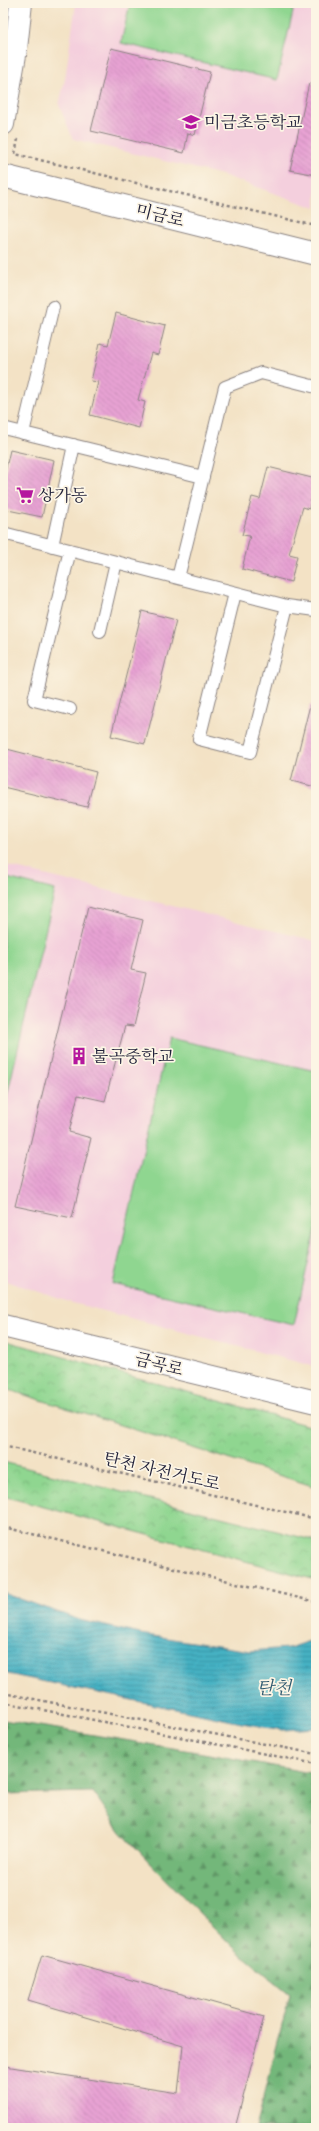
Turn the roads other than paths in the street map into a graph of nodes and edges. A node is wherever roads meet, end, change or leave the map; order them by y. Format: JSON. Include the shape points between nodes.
{"nodes":[{"id":1,"x":21,"y":3,"type":"edge"},
{"id":2,"x":11,"y":128,"type":"edge"},
{"id":3,"x":3,"y":176,"type":"edge"},
{"id":4,"x":316,"y":254,"type":"edge"},
{"id":5,"x":54,"y":307,"type":"dead end"},
{"id":6,"x":316,"y":387,"type":"edge"},
{"id":7,"x":3,"y":428,"type":"edge"},
{"id":8,"x":24,"y":433,"type":"junction"},
{"id":9,"x":74,"y":445,"type":"junction"},
{"id":10,"x":203,"y":477,"type":"junction"},
{"id":11,"x":3,"y":533,"type":"edge"},
{"id":12,"x":52,"y":546,"type":"junction"},
{"id":13,"x":70,"y":550,"type":"junction"},
{"id":14,"x":116,"y":562,"type":"junction"},
{"id":15,"x":178,"y":578,"type":"junction"},
{"id":16,"x":235,"y":593,"type":"junction"},
{"id":17,"x":287,"y":606,"type":"junction"},
{"id":18,"x":316,"y":610,"type":"edge"},
{"id":19,"x":100,"y":631,"type":"dead end"},
{"id":20,"x":70,"y":709,"type":"dead end"},
{"id":21,"x":3,"y":1326,"type":"edge"},
{"id":22,"x":316,"y":1402,"type":"edge"}],
"edges":[{"from":1,"to":2,"type":"main road"},
{"from":3,"to":4,"type":"main road","name":"미금로"},
{"from":5,"to":8,"type":"lane"},
{"from":6,"to":10,"type":"lane","via":[[261,373],[225,388]]},
{"from":7,"to":8,"type":"lane"},
{"from":8,"to":9,"type":"lane"},
{"from":9,"to":10,"type":"lane"},
{"from":9,"to":12,"type":"lane"},
{"from":10,"to":15,"type":"lane"},
{"from":11,"to":12,"type":"lane"},
{"from":12,"to":13,"type":"lane"},
{"from":13,"to":14,"type":"lane"},
{"from":13,"to":20,"type":"lane","via":[[34,700]]},
{"from":14,"to":15,"type":"lane"},
{"from":14,"to":19,"type":"lane"},
{"from":15,"to":16,"type":"lane"},
{"from":16,"to":17,"type":"lane"},
{"from":16,"to":17,"type":"lane","via":[[199,739],[250,752]]},
{"from":17,"to":18,"type":"lane"},
{"from":21,"to":22,"type":"main road","name":"금곡로"}]}
